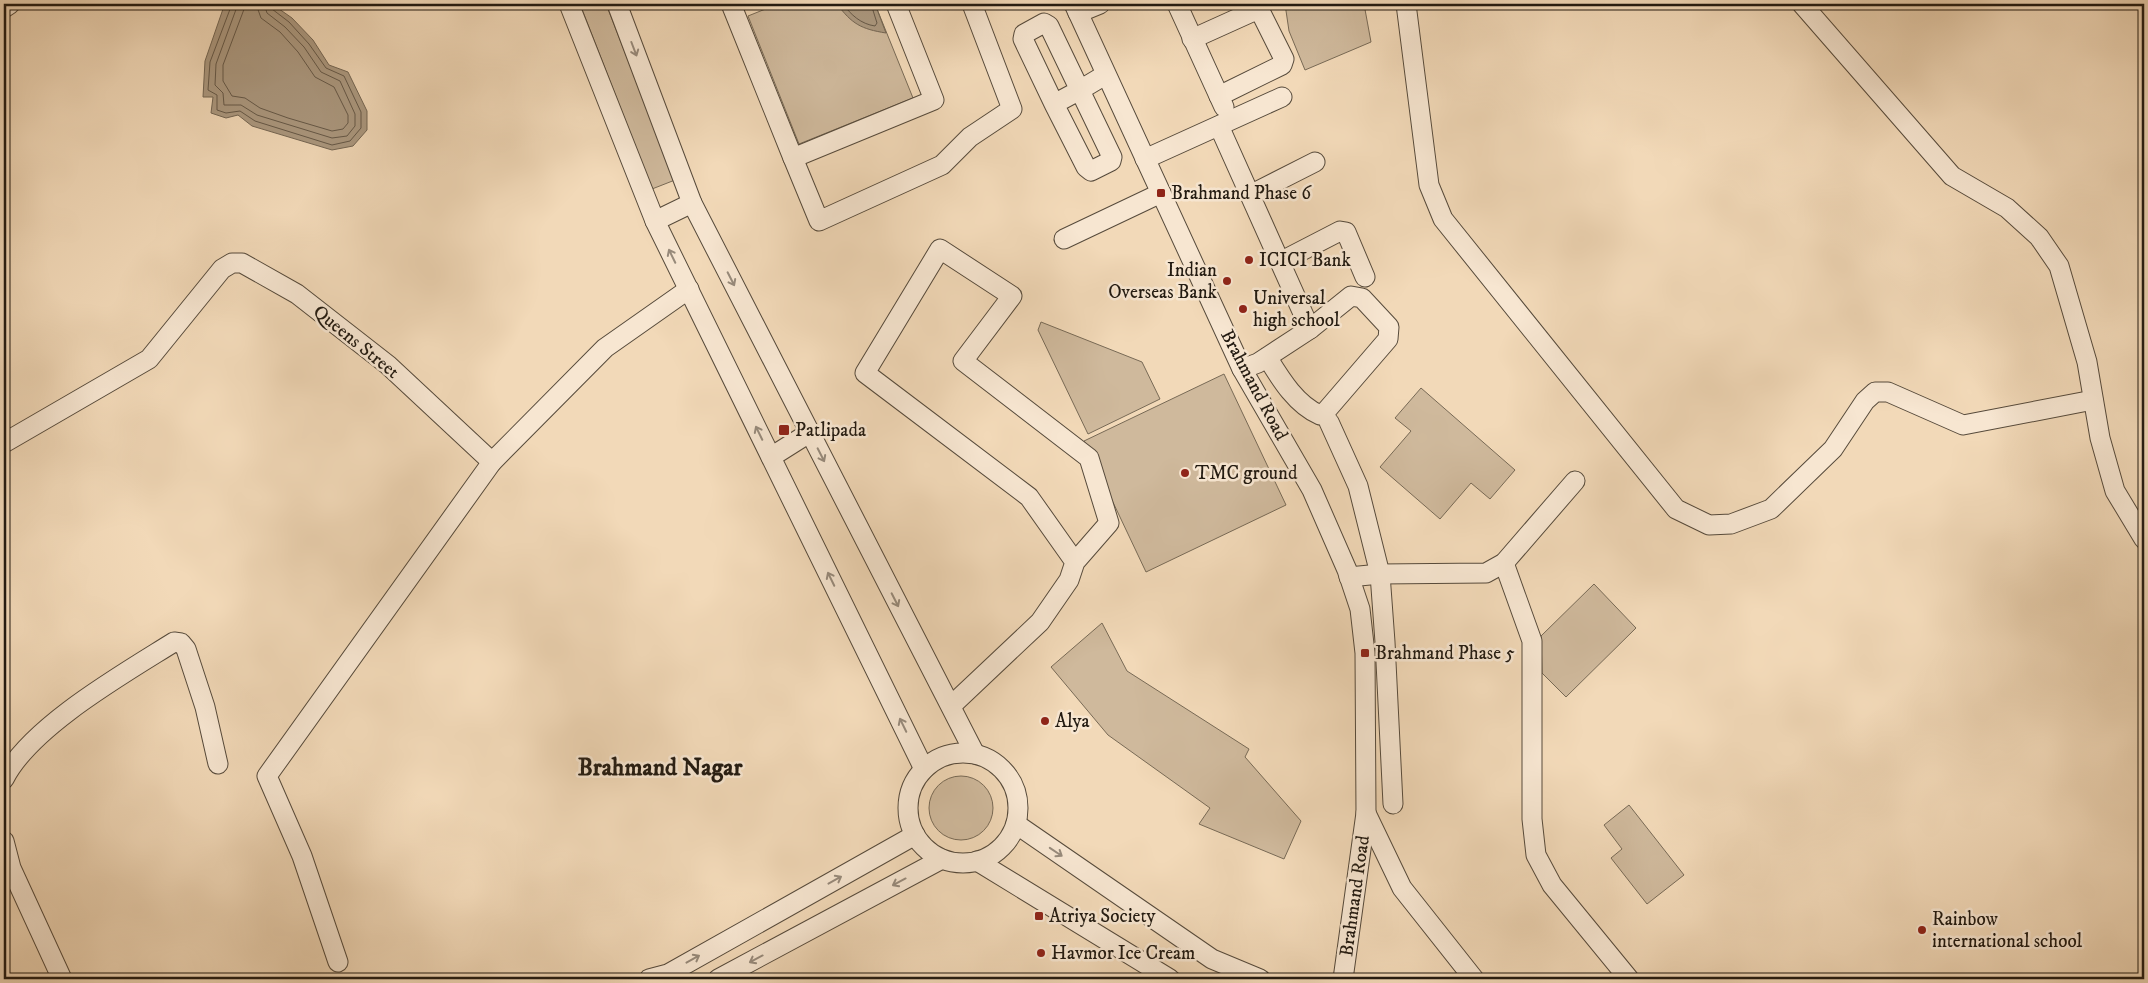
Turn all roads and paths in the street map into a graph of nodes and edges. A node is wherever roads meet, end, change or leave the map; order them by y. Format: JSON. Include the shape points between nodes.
{"nodes":[{"id":1,"x":10,"y":4,"type":"edge"},
{"id":2,"x":569,"y":4,"type":"edge"},
{"id":3,"x":617,"y":4,"type":"edge"},
{"id":4,"x":731,"y":4,"type":"edge"},
{"id":5,"x":896,"y":4,"type":"edge"},
{"id":6,"x":972,"y":4,"type":"edge"},
{"id":7,"x":1100,"y":4,"type":"edge"},
{"id":8,"x":1177,"y":4,"type":"edge"},
{"id":9,"x":1406,"y":4,"type":"edge"},
{"id":10,"x":1802,"y":4,"type":"edge"},
{"id":11,"x":1257,"y":7,"type":"edge"},
{"id":12,"x":4,"y":8,"type":"edge"},
{"id":13,"x":1076,"y":8,"type":"edge"},
{"id":14,"x":1192,"y":39,"type":"junction"},
{"id":15,"x":1105,"y":75,"type":"junction"},
{"id":16,"x":1080,"y":90,"type":"junction"},
{"id":17,"x":1219,"y":96,"type":"junction"},
{"id":18,"x":1282,"y":98,"type":"dead end"},
{"id":19,"x":1054,"y":104,"type":"junction"},
{"id":20,"x":1225,"y":123,"type":"junction"},
{"id":21,"x":793,"y":158,"type":"junction"},
{"id":22,"x":1145,"y":159,"type":"junction"},
{"id":23,"x":1315,"y":162,"type":"dead end"},
{"id":24,"x":1161,"y":193,"type":"junction"},
{"id":25,"x":1250,"y":195,"type":"junction"},
{"id":26,"x":692,"y":203,"type":"junction"},
{"id":27,"x":655,"y":221,"type":"junction"},
{"id":28,"x":1064,"y":239,"type":"dead end"},
{"id":29,"x":1280,"y":262,"type":"junction"},
{"id":30,"x":1365,"y":277,"type":"dead end"},
{"id":31,"x":689,"y":289,"type":"junction"},
{"id":32,"x":1310,"y":329,"type":"junction"},
{"id":33,"x":1268,"y":357,"type":"junction"},
{"id":34,"x":1242,"y":369,"type":"junction"},
{"id":35,"x":2093,"y":400,"type":"junction"},
{"id":36,"x":1329,"y":422,"type":"dead end"},
{"id":37,"x":809,"y":433,"type":"junction"},
{"id":38,"x":4,"y":443,"type":"edge"},
{"id":39,"x":771,"y":457,"type":"junction"},
{"id":40,"x":492,"y":462,"type":"junction"},
{"id":41,"x":1575,"y":481,"type":"dead end"},
{"id":42,"x":2144,"y":539,"type":"edge"},
{"id":43,"x":1074,"y":562,"type":"junction"},
{"id":44,"x":1504,"y":563,"type":"junction"},
{"id":45,"x":1380,"y":574,"type":"junction"},
{"id":46,"x":1350,"y":577,"type":"junction"},
{"id":47,"x":951,"y":706,"type":"junction"},
{"id":48,"x":975,"y":754,"type":"junction"},
{"id":49,"x":218,"y":764,"type":"dead end"},
{"id":50,"x":924,"y":769,"type":"junction"},
{"id":51,"x":4,"y":779,"type":"edge"},
{"id":52,"x":1393,"y":804,"type":"dead end"},
{"id":53,"x":1366,"y":813,"type":"junction"},
{"id":54,"x":1016,"y":824,"type":"junction"},
{"id":55,"x":915,"y":836,"type":"junction"},
{"id":56,"x":4,"y":841,"type":"edge"},
{"id":57,"x":942,"y":859,"type":"junction"},
{"id":58,"x":977,"y":861,"type":"junction"},
{"id":59,"x":338,"y":962,"type":"dead end"},
{"id":60,"x":62,"y":979,"type":"edge"},
{"id":61,"x":649,"y":979,"type":"edge"},
{"id":62,"x":718,"y":979,"type":"edge"},
{"id":63,"x":1170,"y":979,"type":"edge"},
{"id":64,"x":1260,"y":979,"type":"edge"},
{"id":65,"x":1343,"y":979,"type":"edge"},
{"id":66,"x":1474,"y":979,"type":"edge"},
{"id":67,"x":1629,"y":979,"type":"edge"}],
"edges":[{"from":1,"to":12,"type":"street"},
{"from":2,"to":27,"type":"street"},
{"from":3,"to":26,"type":"street","one_way":true},
{"from":4,"to":21,"type":"street"},
{"from":5,"to":21,"type":"street","via":[[934,100]]},
{"from":6,"to":21,"type":"street","via":[[1012,109],[970,137],[942,165],[819,220]]},
{"from":7,"to":13,"type":"street"},
{"from":8,"to":14,"type":"street"},
{"from":9,"to":35,"type":"street","via":[[1429,185],[1443,220],[1676,509],[1709,525],[1731,524],[1771,509],[1833,449],[1865,401],[1875,392],[1888,392],[1963,424]]},
{"from":10,"to":35,"type":"street","via":[[1952,176],[2006,208],[2039,237],[2058,266],[2087,362]]},
{"from":11,"to":14,"type":"street"},
{"from":11,"to":17,"type":"street","via":[[1284,59],[1282,65]]},
{"from":13,"to":15,"type":"street","name":"Brahmand Road"},
{"from":14,"to":17,"type":"street"},
{"from":15,"to":16,"type":"street"},
{"from":15,"to":22,"type":"street","name":"Brahmand Road"},
{"from":16,"to":19,"type":"street"},
{"from":16,"to":19,"type":"street","via":[[1112,157],[1110,161],[1091,171],[1086,167]]},
{"from":16,"to":19,"type":"street","via":[[1050,26],[1044,23],[1024,34],[1023,39]]},
{"from":17,"to":20,"type":"street"},
{"from":18,"to":20,"type":"street"},
{"from":20,"to":22,"type":"street"},
{"from":20,"to":25,"type":"street"},
{"from":22,"to":24,"type":"street","name":"Brahmand Road"},
{"from":23,"to":25,"type":"street"},
{"from":24,"to":28,"type":"street"},
{"from":24,"to":34,"type":"street","name":"Brahmand Road"},
{"from":25,"to":29,"type":"street"},
{"from":26,"to":27,"type":"street"},
{"from":26,"to":37,"type":"street","one_way":true},
{"from":31,"to":27,"type":"street","one_way":true},
{"from":29,"to":30,"type":"street","via":[[1340,231],[1346,232]]},
{"from":29,"to":32,"type":"street"},
{"from":39,"to":31,"type":"street","one_way":true},
{"from":31,"to":40,"type":"street","via":[[605,348]]},
{"from":32,"to":33,"type":"street"},
{"from":32,"to":33,"type":"street","via":[[1347,298],[1355,296],[1362,298],[1390,332],[1388,339],[1320,415],[1312,412],[1285,384]]},
{"from":33,"to":34,"type":"street"},
{"from":34,"to":46,"type":"street","name":"Brahmand Road","via":[[1312,490]]},
{"from":35,"to":42,"type":"street","via":[[2100,438],[2116,491]]},
{"from":36,"to":45,"type":"street","via":[[1358,486]]},
{"from":37,"to":39,"type":"street"},
{"from":37,"to":47,"type":"street","one_way":true},
{"from":38,"to":40,"type":"street","name":"Queens Street","via":[[149,359],[222,269],[232,263],[242,263],[297,294],[388,365]]},
{"from":50,"to":39,"type":"street","one_way":true},
{"from":40,"to":59,"type":"street","via":[[267,776],[302,856]]},
{"from":41,"to":44,"type":"street"},
{"from":43,"to":43,"type":"street","via":[[1109,523],[1089,458],[963,361],[1012,296],[940,249],[865,372],[1029,497]]},
{"from":43,"to":47,"type":"street","via":[[1069,580],[1040,622]]},
{"from":44,"to":45,"type":"street","via":[[1486,573]]},
{"from":44,"to":67,"type":"street","via":[[1532,641],[1532,818],[1536,854],[1552,885]]},
{"from":45,"to":46,"type":"street"},
{"from":45,"to":52,"type":"street"},
{"from":46,"to":53,"type":"street","name":"Brahmand Road","via":[[1360,609],[1365,653]]},
{"from":47,"to":48,"type":"street"},
{"from":48,"to":50,"type":"street","via":[[956,753],[939,758]]},
{"from":48,"to":54,"type":"street","via":[[992,760],[1006,772],[1015,788]]},
{"from":49,"to":51,"type":"street","via":[[186,649],[181,643],[174,642],[100,689],[27,745]]},
{"from":50,"to":55,"type":"street","via":[[908,800],[909,819]]},
{"from":53,"to":65,"type":"street","name":"Brahmand Road"},
{"from":53,"to":66,"type":"street","name":"Brahmand Road","via":[[1402,888]]},
{"from":54,"to":58,"type":"street","via":[[1007,841],[994,854]]},
{"from":54,"to":64,"type":"street","one_way":true,"via":[[1212,959]]},
{"from":55,"to":57,"type":"street","via":[[926,849]]},
{"from":61,"to":55,"type":"street","one_way":true,"via":[[668,974]]},
{"from":56,"to":60,"type":"street","via":[[11,868]]},
{"from":57,"to":58,"type":"street","via":[[959,863]]},
{"from":57,"to":62,"type":"street","one_way":true},
{"from":58,"to":63,"type":"street"}]}
